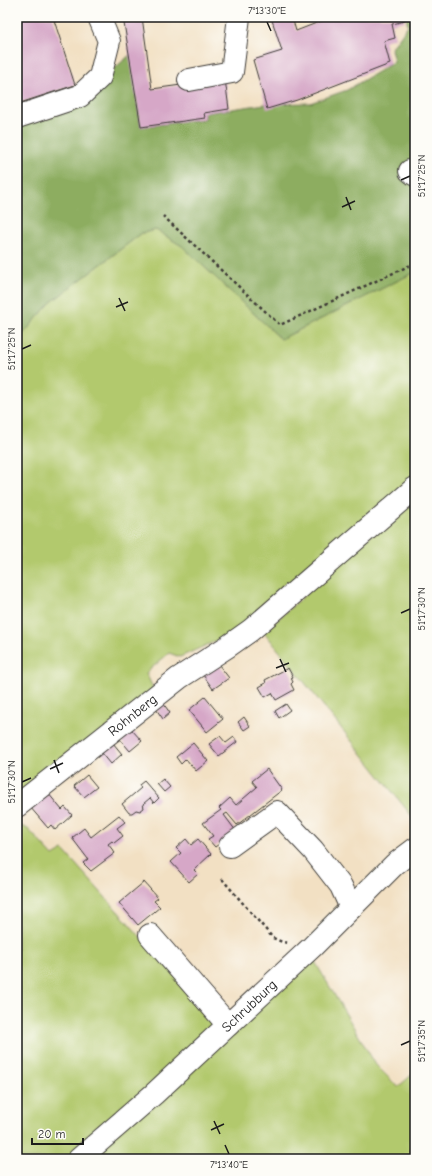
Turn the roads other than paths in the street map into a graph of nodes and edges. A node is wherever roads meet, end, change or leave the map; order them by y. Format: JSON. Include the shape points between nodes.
{"nodes":[{"id":1,"x":99,"y":17,"type":"edge"},
{"id":2,"x":239,"y":17,"type":"edge"},
{"id":3,"x":189,"y":80,"type":"dead end"},
{"id":4,"x":17,"y":117,"type":"edge"},
{"id":5,"x":415,"y":488,"type":"edge"},
{"id":6,"x":17,"y":806,"type":"edge"},
{"id":7,"x":230,"y":846,"type":"dead end"},
{"id":8,"x":415,"y":849,"type":"edge"},
{"id":9,"x":350,"y":908,"type":"junction"},
{"id":10,"x":150,"y":935,"type":"dead end"},
{"id":11,"x":228,"y":1026,"type":"junction"},
{"id":12,"x":79,"y":1159,"type":"edge"}],
"edges":[{"from":1,"to":4,"type":"street","via":[[109,41],[100,77],[80,96]]},
{"from":2,"to":3,"type":"street","via":[[232,72]]},
{"from":5,"to":6,"type":"street","name":"Rohnberg","via":[[251,630],[179,678]]},
{"from":7,"to":9,"type":"street","via":[[277,812],[313,850],[341,886]]},
{"from":8,"to":9,"type":"street","name":"Schrubburg","via":[[395,864]]},
{"from":9,"to":11,"type":"street","name":"Schrubburg"},
{"from":10,"to":11,"type":"street"},
{"from":11,"to":12,"type":"street","name":"Schrubburg"}]}
